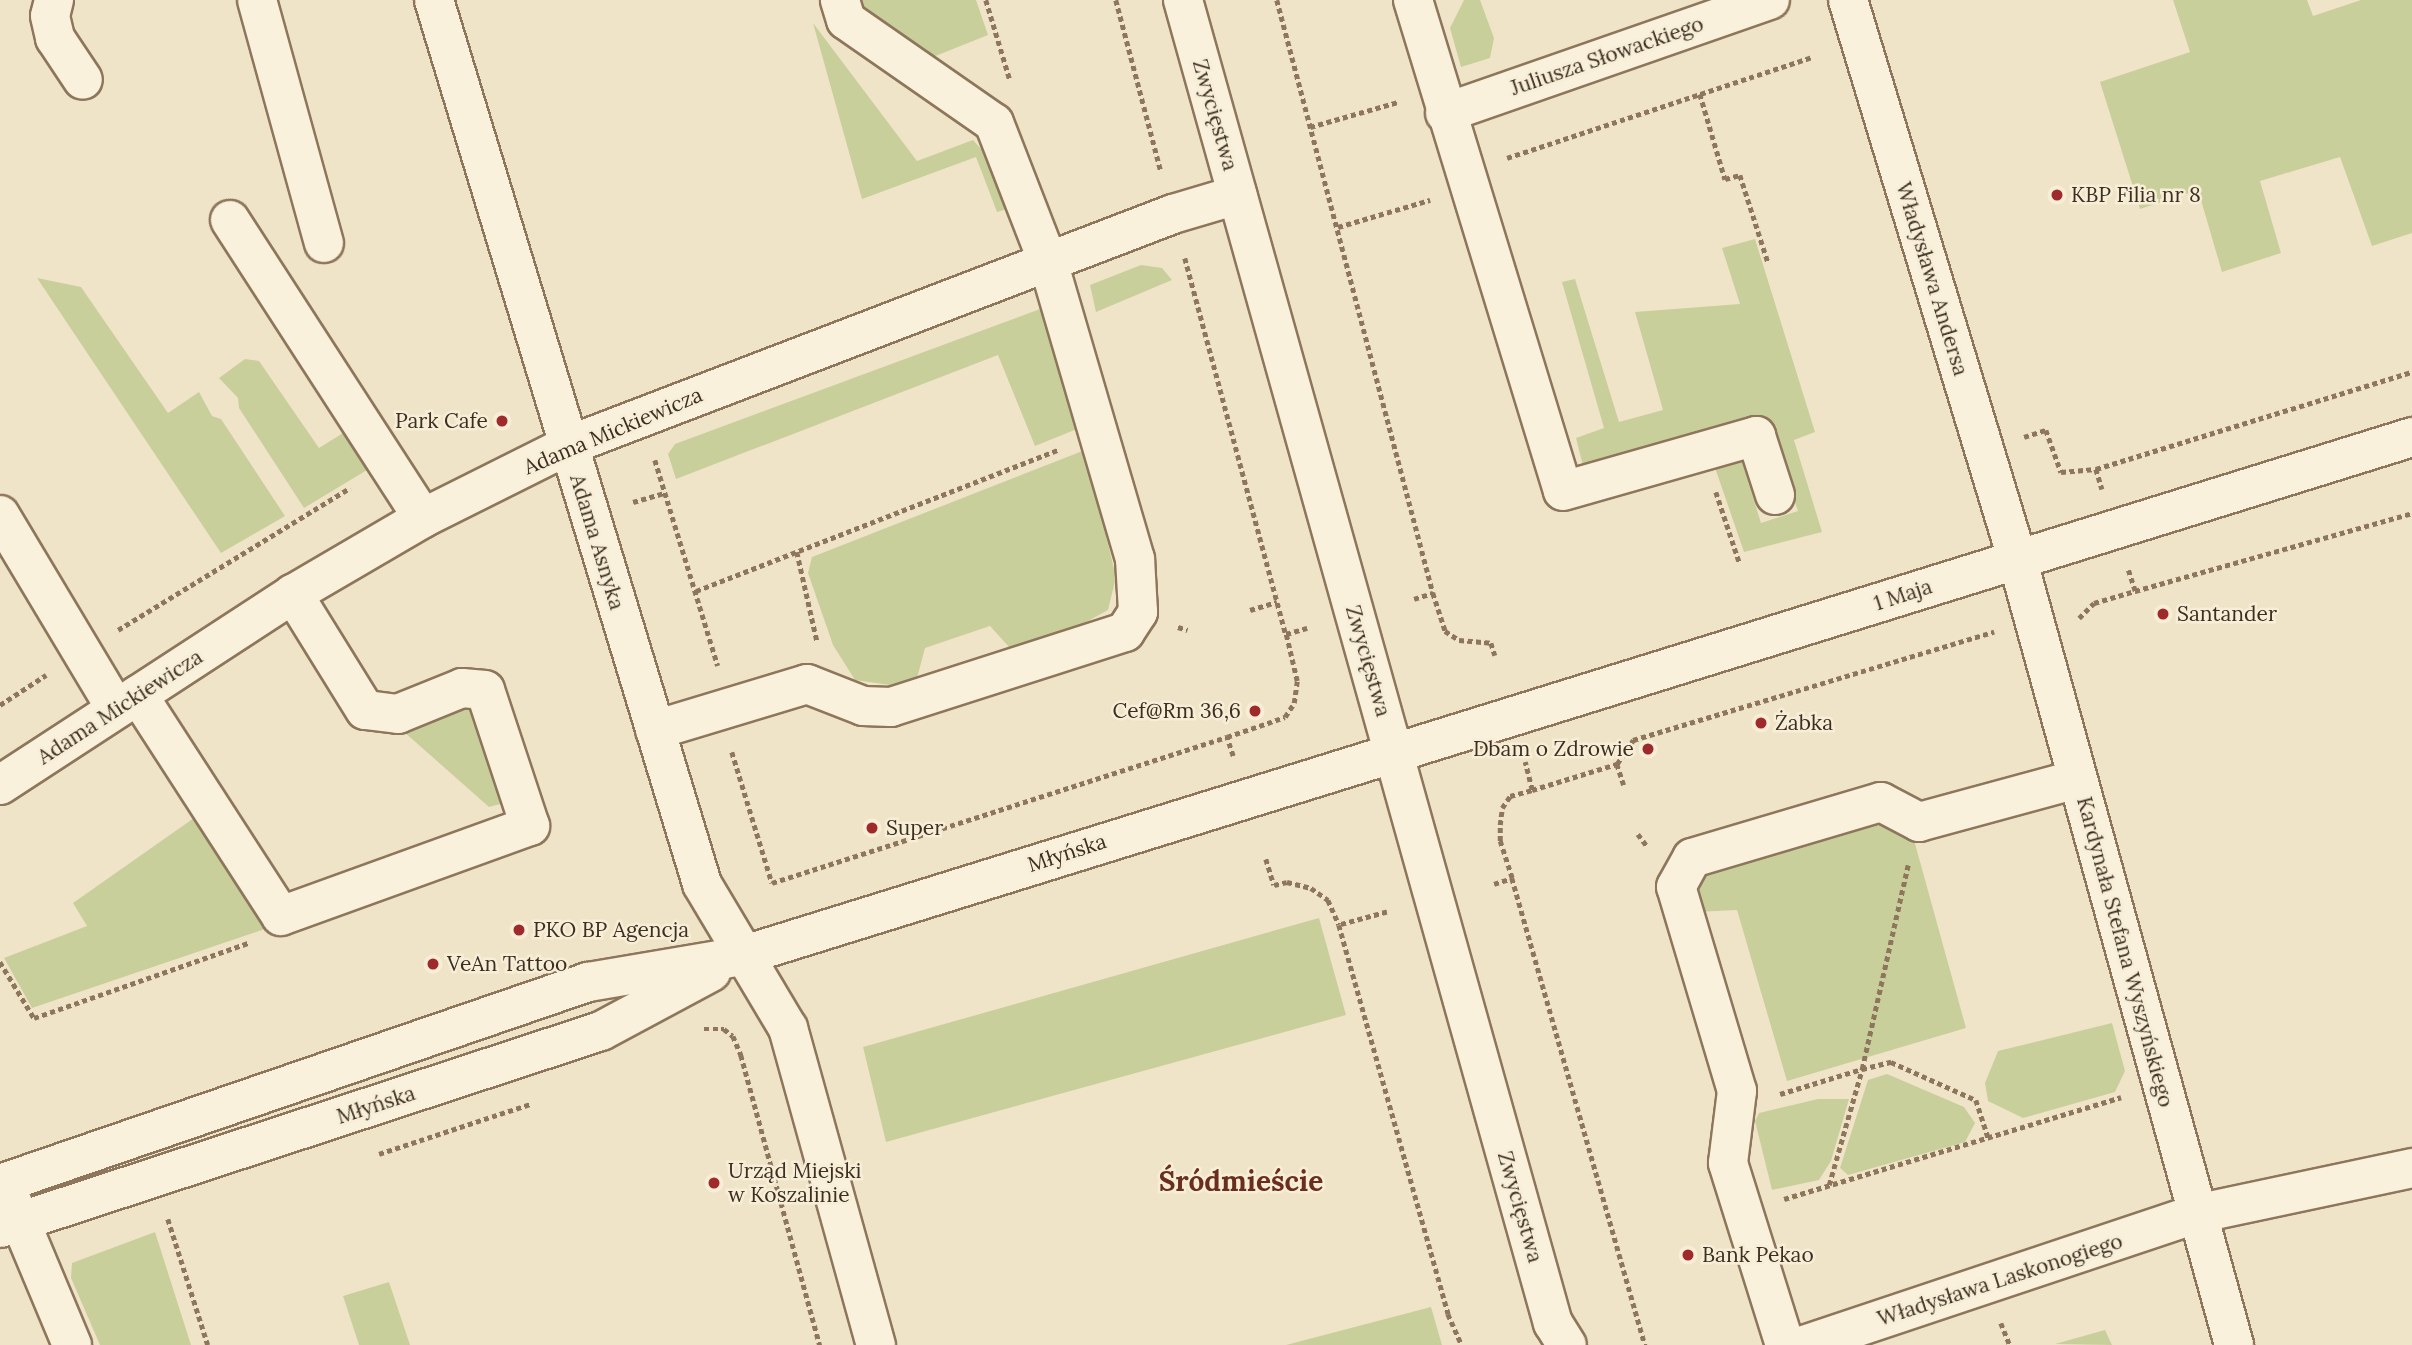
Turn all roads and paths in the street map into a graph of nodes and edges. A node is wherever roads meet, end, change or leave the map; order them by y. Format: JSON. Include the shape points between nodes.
{"nodes":[{"id":1,"x":54,"y":0,"type":"edge"},
{"id":2,"x":257,"y":0,"type":"edge"},
{"id":3,"x":434,"y":0,"type":"edge"},
{"id":4,"x":840,"y":0,"type":"edge"},
{"id":5,"x":1116,"y":0,"type":"edge"},
{"id":6,"x":1183,"y":0,"type":"edge"},
{"id":7,"x":1277,"y":0,"type":"edge"},
{"id":8,"x":1413,"y":0,"type":"edge"},
{"id":9,"x":1770,"y":0,"type":"edge"},
{"id":10,"x":1848,"y":0,"type":"edge"},
{"id":11,"x":1812,"y":57,"type":"dead end"},
{"id":12,"x":83,"y":80,"type":"dead end"},
{"id":13,"x":1700,"y":94,"type":"junction"},
{"id":14,"x":1442,"y":101,"type":"junction"},
{"id":15,"x":1310,"y":127,"type":"junction"},
{"id":16,"x":1469,"y":188,"type":"junction"},
{"id":17,"x":1237,"y":195,"type":"junction"},
{"id":18,"x":1172,"y":214,"type":"junction"},
{"id":19,"x":230,"y":220,"type":"dead end"},
{"id":20,"x":1338,"y":228,"type":"junction"},
{"id":21,"x":324,"y":243,"type":"dead end"},
{"id":22,"x":1175,"y":258,"type":"dead end"},
{"id":23,"x":1186,"y":261,"type":"junction"},
{"id":24,"x":1048,"y":262,"type":"junction"},
{"id":25,"x":1768,"y":262,"type":"dead end"},
{"id":26,"x":2412,"y":372,"type":"edge"},
{"id":27,"x":1098,"y":434,"type":"junction"},
{"id":28,"x":2412,"y":437,"type":"edge"},
{"id":29,"x":567,"y":446,"type":"junction"},
{"id":30,"x":1983,"y":450,"type":"junction"},
{"id":31,"x":1703,"y":451,"type":"junction"},
{"id":32,"x":654,"y":457,"type":"dead end"},
{"id":33,"x":390,"y":464,"type":"junction"},
{"id":34,"x":1775,"y":495,"type":"dead end"},
{"id":35,"x":2412,"y":513,"type":"edge"},
{"id":36,"x":0,"y":515,"type":"edge"},
{"id":37,"x":423,"y":518,"type":"junction"},
{"id":38,"x":797,"y":552,"type":"junction"},
{"id":39,"x":2017,"y":558,"type":"junction"},
{"id":40,"x":1740,"y":564,"type":"dead end"},
{"id":41,"x":696,"y":591,"type":"junction"},
{"id":42,"x":2135,"y":591,"type":"dead end"},
{"id":43,"x":1433,"y":593,"type":"junction"},
{"id":44,"x":293,"y":594,"type":"junction"},
{"id":45,"x":1414,"y":599,"type":"dead end"},
{"id":46,"x":1278,"y":602,"type":"junction"},
{"id":47,"x":1250,"y":610,"type":"dead end"},
{"id":48,"x":1307,"y":628,"type":"dead end"},
{"id":49,"x":1998,"y":631,"type":"dead end"},
{"id":50,"x":1286,"y":634,"type":"junction"},
{"id":51,"x":82,"y":652,"type":"junction"},
{"id":52,"x":1495,"y":654,"type":"dead end"},
{"id":53,"x":828,"y":689,"type":"junction"},
{"id":54,"x":127,"y":702,"type":"junction"},
{"id":55,"x":0,"y":705,"type":"edge"},
{"id":56,"x":730,"y":707,"type":"junction"},
{"id":57,"x":655,"y":730,"type":"junction"},
{"id":58,"x":1227,"y":737,"type":"junction"},
{"id":59,"x":1394,"y":755,"type":"junction"},
{"id":60,"x":1233,"y":757,"type":"dead end"},
{"id":61,"x":1525,"y":762,"type":"dead end"},
{"id":62,"x":1618,"y":764,"type":"junction"},
{"id":63,"x":2077,"y":779,"type":"junction"},
{"id":64,"x":0,"y":785,"type":"edge"},
{"id":65,"x":1624,"y":785,"type":"dead end"},
{"id":66,"x":1532,"y":790,"type":"junction"},
{"id":67,"x":1919,"y":822,"type":"junction"},
{"id":68,"x":1266,"y":859,"type":"dead end"},
{"id":69,"x":1512,"y":878,"type":"junction"},
{"id":70,"x":1494,"y":884,"type":"dead end"},
{"id":71,"x":1387,"y":912,"type":"dead end"},
{"id":72,"x":1339,"y":925,"type":"junction"},
{"id":73,"x":256,"y":940,"type":"dead end"},
{"id":74,"x":741,"y":956,"type":"junction"},
{"id":75,"x":0,"y":962,"type":"edge"},
{"id":76,"x":697,"y":1031,"type":"dead end"},
{"id":77,"x":1862,"y":1069,"type":"junction"},
{"id":78,"x":2126,"y":1096,"type":"dead end"},
{"id":79,"x":1735,"y":1108,"type":"junction"},
{"id":80,"x":1987,"y":1138,"type":"junction"},
{"id":81,"x":2412,"y":1168,"type":"edge"},
{"id":82,"x":1,"y":1181,"type":"edge"},
{"id":83,"x":1829,"y":1186,"type":"junction"},
{"id":84,"x":163,"y":1205,"type":"dead end"},
{"id":85,"x":1743,"y":1212,"type":"junction"},
{"id":86,"x":2196,"y":1214,"type":"junction"},
{"id":87,"x":10,"y":1224,"type":"edge"},
{"id":88,"x":1557,"y":1338,"type":"edge"},
{"id":89,"x":72,"y":1345,"type":"edge"},
{"id":90,"x":208,"y":1345,"type":"edge"},
{"id":91,"x":820,"y":1345,"type":"edge"},
{"id":92,"x":876,"y":1345,"type":"edge"},
{"id":93,"x":1462,"y":1345,"type":"edge"},
{"id":94,"x":1645,"y":1345,"type":"edge"},
{"id":95,"x":1786,"y":1345,"type":"edge"},
{"id":96,"x":1804,"y":1345,"type":"edge"},
{"id":97,"x":2234,"y":1345,"type":"edge"}],
"edges":[{"from":1,"to":12,"type":"street","via":[[50,16],[55,38]]},
{"from":2,"to":21,"type":"street"},
{"from":3,"to":29,"type":"street","name":"Adama Asnyka"},
{"from":4,"to":24,"type":"street","via":[[846,20],[994,123]]},
{"from":5,"to":18,"type":"path"},
{"from":6,"to":17,"type":"street","name":"Zwycięstwa"},
{"from":7,"to":15,"type":"path"},
{"from":8,"to":14,"type":"street"},
{"from":9,"to":14,"type":"street","name":"Juliusza Słowackiego"},
{"from":10,"to":30,"type":"street","name":"Władysława Andersa"},
{"from":11,"to":13,"type":"path"},
{"from":13,"to":16,"type":"path","via":[[1486,164]]},
{"from":13,"to":25,"type":"path","via":[[1725,179],[1740,175]]},
{"from":14,"to":15,"type":"path"},
{"from":14,"to":16,"type":"street"},
{"from":15,"to":20,"type":"path"},
{"from":16,"to":20,"type":"path"},
{"from":16,"to":31,"type":"street","via":[[1563,491]]},
{"from":17,"to":18,"type":"street","name":"Adama Mickiewicza"},
{"from":17,"to":59,"type":"street","name":"Zwycięstwa"},
{"from":18,"to":23,"type":"path"},
{"from":18,"to":24,"type":"street","name":"Adama Mickiewicza"},
{"from":19,"to":33,"type":"street"},
{"from":20,"to":43,"type":"path"},
{"from":22,"to":23,"type":"path"},
{"from":23,"to":46,"type":"path"},
{"from":24,"to":27,"type":"street"},
{"from":24,"to":29,"type":"street","name":"Adama Mickiewicza"},
{"from":26,"to":30,"type":"path","via":[[2096,469],[2061,472],[2046,430]]},
{"from":27,"to":38,"type":"path"},
{"from":27,"to":53,"type":"street","via":[[1135,559],[1138,612],[1125,632],[891,707],[863,706]]},
{"from":28,"to":39,"type":"street","name":"1 Maja"},
{"from":29,"to":37,"type":"street","name":"Adama Mickiewicza"},
{"from":29,"to":57,"type":"street","name":"Adama Asnyka"},
{"from":30,"to":39,"type":"street","name":"Władysława Andersa"},
{"from":31,"to":34,"type":"street","via":[[1756,436]]},
{"from":31,"to":40,"type":"path"},
{"from":32,"to":41,"type":"path"},
{"from":33,"to":37,"type":"street"},
{"from":33,"to":51,"type":"path"},
{"from":35,"to":42,"type":"path"},
{"from":36,"to":51,"type":"street"},
{"from":37,"to":44,"type":"street","name":"Adama Mickiewicza"},
{"from":38,"to":41,"type":"path"},
{"from":38,"to":53,"type":"path"},
{"from":39,"to":59,"type":"street","name":"1 Maja"},
{"from":39,"to":63,"type":"street","name":"Kardynała Stefana Wyszyńskiego"},
{"from":41,"to":56,"type":"path"},
{"from":43,"to":45,"type":"path"},
{"from":43,"to":52,"type":"path","via":[[1445,631],[1459,640],[1491,643]]},
{"from":44,"to":54,"type":"street","name":"Adama Mickiewicza"},
{"from":44,"to":54,"type":"street","via":[[365,710],[398,715],[462,688],[485,690],[530,826],[281,916]]},
{"from":46,"to":47,"type":"path"},
{"from":46,"to":50,"type":"path"},
{"from":48,"to":50,"type":"path"},
{"from":49,"to":62,"type":"path","via":[[1633,740]]},
{"from":50,"to":58,"type":"path","via":[[1297,681],[1294,703],[1285,717]]},
{"from":51,"to":54,"type":"street"},
{"from":51,"to":55,"type":"path"},
{"from":53,"to":56,"type":"street","via":[[807,684]]},
{"from":54,"to":64,"type":"street","name":"Adama Mickiewicza"},
{"from":56,"to":57,"type":"street"},
{"from":56,"to":58,"type":"path","via":[[727,736],[772,883]]},
{"from":57,"to":74,"type":"street","name":"Adama Asnyka","via":[[702,884]]},
{"from":58,"to":60,"type":"path"},
{"from":59,"to":74,"type":"street","name":"Młyńska"},
{"from":59,"to":88,"type":"street","name":"Zwycięstwa"},
{"from":61,"to":66,"type":"path"},
{"from":62,"to":65,"type":"path"},
{"from":62,"to":66,"type":"path"},
{"from":63,"to":67,"type":"street"},
{"from":63,"to":86,"type":"street","name":"Kardynała Stefana Wyszyńskiego"},
{"from":66,"to":69,"type":"path","via":[[1510,796],[1503,808],[1500,841]]},
{"from":67,"to":77,"type":"path"},
{"from":67,"to":79,"type":"street","via":[[1881,802],[1692,858],[1676,887],[1737,1091]]},
{"from":68,"to":72,"type":"path","via":[[1274,885],[1287,882],[1311,888],[1328,900]]},
{"from":69,"to":70,"type":"path"},
{"from":69,"to":94,"type":"path"},
{"from":71,"to":72,"type":"path"},
{"from":72,"to":93,"type":"path","via":[[1448,1314]]},
{"from":73,"to":75,"type":"path","via":[[34,1018]]},
{"from":74,"to":82,"type":"street","name":"Młyńska","via":[[588,982]]},
{"from":74,"to":87,"type":"street","name":"Młyńska","via":[[601,1031]]},
{"from":74,"to":92,"type":"street","name":"Adama Asnyka","via":[[788,1028]]},
{"from":76,"to":91,"type":"path","via":[[724,1029],[737,1045]]},
{"from":77,"to":79,"type":"path"},
{"from":77,"to":80,"type":"path","via":[[1891,1062],[1976,1100]]},
{"from":77,"to":83,"type":"path"},
{"from":78,"to":80,"type":"path"},
{"from":79,"to":85,"type":"street","via":[[1728,1163]]},
{"from":80,"to":83,"type":"path"},
{"from":81,"to":86,"type":"street","name":"Władysława Laskonogiego"},
{"from":82,"to":87,"type":"street"},
{"from":83,"to":85,"type":"path"},
{"from":84,"to":90,"type":"path"},
{"from":85,"to":95,"type":"street"},
{"from":86,"to":96,"type":"street","name":"Władysława Laskonogiego"},
{"from":86,"to":97,"type":"street","name":"Kardynała Stefana Wyszyńskiego"},
{"from":87,"to":89,"type":"street"}]}
